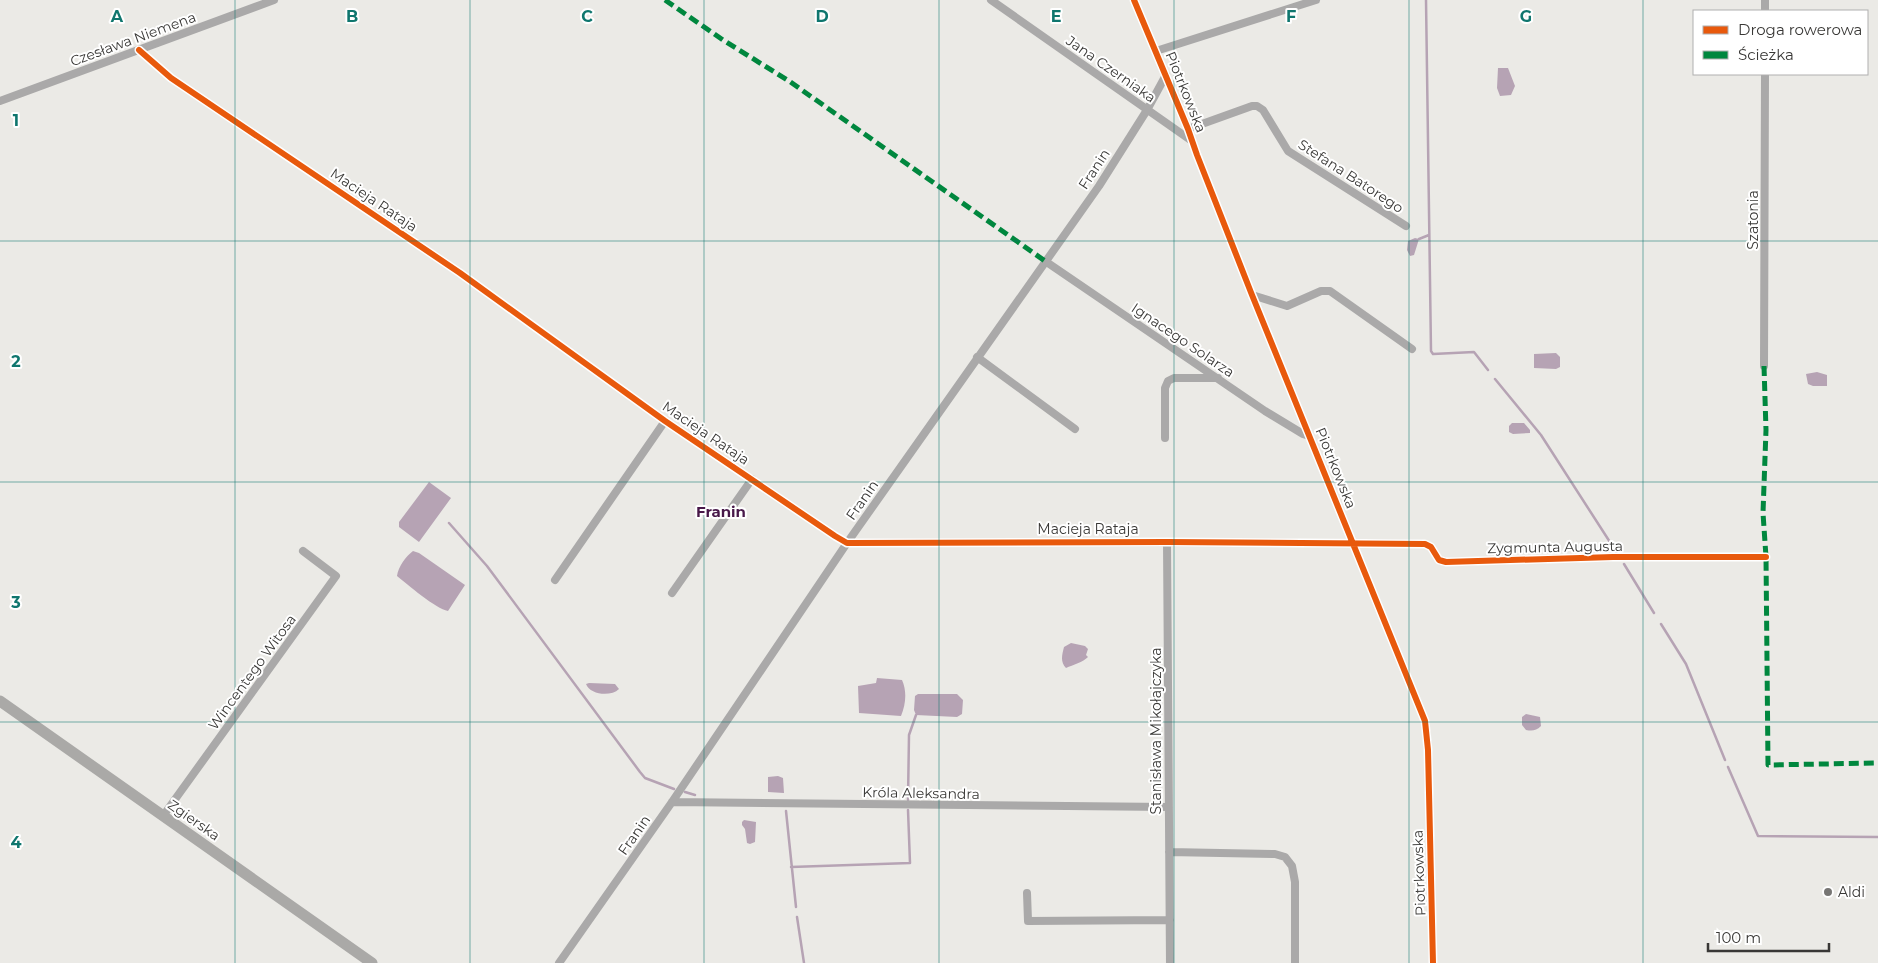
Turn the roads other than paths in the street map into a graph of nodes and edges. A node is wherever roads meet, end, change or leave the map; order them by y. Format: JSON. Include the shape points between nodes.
{"nodes":[{"id":1,"x":274,"y":0,"type":"edge"},
{"id":2,"x":991,"y":0,"type":"edge"},
{"id":3,"x":1134,"y":0,"type":"edge"},
{"id":4,"x":1316,"y":0,"type":"edge"},
{"id":5,"x":139,"y":50,"type":"junction"},
{"id":6,"x":1156,"y":51,"type":"junction"},
{"id":7,"x":1166,"y":75,"type":"junction"},
{"id":8,"x":1765,"y":75,"type":"edge"},
{"id":9,"x":0,"y":101,"type":"edge"},
{"id":10,"x":1147,"y":110,"type":"junction"},
{"id":11,"x":1188,"y":129,"type":"junction"},
{"id":12,"x":1192,"y":142,"type":"junction"},
{"id":13,"x":1406,"y":226,"type":"dead end"},
{"id":14,"x":1044,"y":261,"type":"junction"},
{"id":15,"x":1252,"y":295,"type":"junction"},
{"id":16,"x":1412,"y":349,"type":"dead end"},
{"id":17,"x":977,"y":357,"type":"junction"},
{"id":18,"x":1764,"y":366,"type":"dead end"},
{"id":19,"x":1218,"y":378,"type":"junction"},
{"id":20,"x":665,"y":421,"type":"junction"},
{"id":21,"x":1075,"y":429,"type":"dead end"},
{"id":22,"x":1309,"y":436,"type":"junction"},
{"id":23,"x":1165,"y":438,"type":"dead end"},
{"id":24,"x":752,"y":479,"type":"junction"},
{"id":25,"x":1167,"y":542,"type":"junction"},
{"id":26,"x":847,"y":543,"type":"junction"},
{"id":27,"x":1352,"y":543,"type":"junction"},
{"id":28,"x":303,"y":551,"type":"dead end"},
{"id":29,"x":1766,"y":557,"type":"dead end"},
{"id":30,"x":555,"y":580,"type":"dead end"},
{"id":31,"x":672,"y":593,"type":"dead end"},
{"id":32,"x":0,"y":701,"type":"edge"},
{"id":33,"x":672,"y":802,"type":"junction"},
{"id":34,"x":1169,"y":807,"type":"junction"},
{"id":35,"x":163,"y":816,"type":"junction"},
{"id":36,"x":1169,"y":852,"type":"junction"},
{"id":37,"x":1027,"y":893,"type":"dead end"},
{"id":38,"x":1170,"y":920,"type":"junction"},
{"id":39,"x":372,"y":963,"type":"edge"},
{"id":40,"x":559,"y":963,"type":"edge"},
{"id":41,"x":1170,"y":963,"type":"edge"},
{"id":42,"x":1295,"y":963,"type":"edge"},
{"id":43,"x":1433,"y":963,"type":"edge"}],
"edges":[{"from":1,"to":5,"type":"street","name":"Czesława Niemena"},
{"from":2,"to":10,"type":"street","name":"Jana Czerniaka"},
{"from":3,"to":6,"type":"street","name":"Piotrkowska"},
{"from":4,"to":6,"type":"street"},
{"from":5,"to":9,"type":"street","name":"Czesława Niemena"},
{"from":5,"to":20,"type":"street","name":"Macieja Rataja","via":[[171,78],[460,273]]},
{"from":6,"to":7,"type":"street","name":"Piotrkowska"},
{"from":7,"to":10,"type":"street","name":"Franin"},
{"from":7,"to":11,"type":"street","name":"Piotrkowska"},
{"from":8,"to":18,"type":"street","name":"Szatonia"},
{"from":10,"to":12,"type":"street","name":"Jana Czerniaka"},
{"from":10,"to":14,"type":"street","name":"Franin","via":[[1099,186]]},
{"from":11,"to":12,"type":"street","name":"Piotrkowska"},
{"from":11,"to":13,"type":"street","name":"Stefana Batorego","via":[[1257,106],[1263,110],[1288,151]]},
{"from":12,"to":15,"type":"street","name":"Piotrkowska"},
{"from":14,"to":17,"type":"street","name":"Franin"},
{"from":14,"to":19,"type":"street","name":"Ignacego Solarza"},
{"from":15,"to":16,"type":"street","via":[[1287,306],[1320,291],[1330,291]]},
{"from":15,"to":22,"type":"street","name":"Piotrkowska"},
{"from":17,"to":21,"type":"street"},
{"from":17,"to":26,"type":"street","name":"Franin"},
{"from":19,"to":22,"type":"street","name":"Ignacego Solarza","via":[[1265,411]]},
{"from":19,"to":23,"type":"street","via":[[1174,378],[1168,381],[1165,388]]},
{"from":20,"to":24,"type":"street","name":"Macieja Rataja"},
{"from":20,"to":30,"type":"street","name":"Macieja Rataja"},
{"from":22,"to":27,"type":"street","name":"Piotrkowska"},
{"from":24,"to":26,"type":"street","name":"Macieja Rataja"},
{"from":24,"to":31,"type":"street","name":"Macieja Rataja"},
{"from":25,"to":26,"type":"street","name":"Macieja Rataja"},
{"from":25,"to":27,"type":"street","name":"Macieja Rataja"},
{"from":25,"to":34,"type":"street","name":"Stanisława Mikołajczyka"},
{"from":26,"to":33,"type":"street","name":"Franin"},
{"from":27,"to":29,"type":"street","name":"Zygmunta Augusta","via":[[1425,544],[1431,546],[1439,560],[1446,562]]},
{"from":27,"to":43,"type":"street","name":"Piotrkowska","via":[[1426,729]]},
{"from":28,"to":35,"type":"street","name":"Wincentego Witosa","via":[[336,576]]},
{"from":32,"to":35,"type":"main road","name":"Zgierska"},
{"from":33,"to":34,"type":"street","name":"Króla Aleksandra"},
{"from":33,"to":40,"type":"street","name":"Franin"},
{"from":34,"to":36,"type":"street","name":"Stanisława Mikołajczyka"},
{"from":35,"to":39,"type":"main road","name":"Zgierska"},
{"from":36,"to":38,"type":"street","name":"Stanisława Mikołajczyka"},
{"from":36,"to":42,"type":"street","via":[[1275,854],[1285,857],[1292,866],[1295,882]]},
{"from":37,"to":38,"type":"street","via":[[1028,921]]},
{"from":38,"to":41,"type":"street","name":"Stanisława Mikołajczyka"}]}
